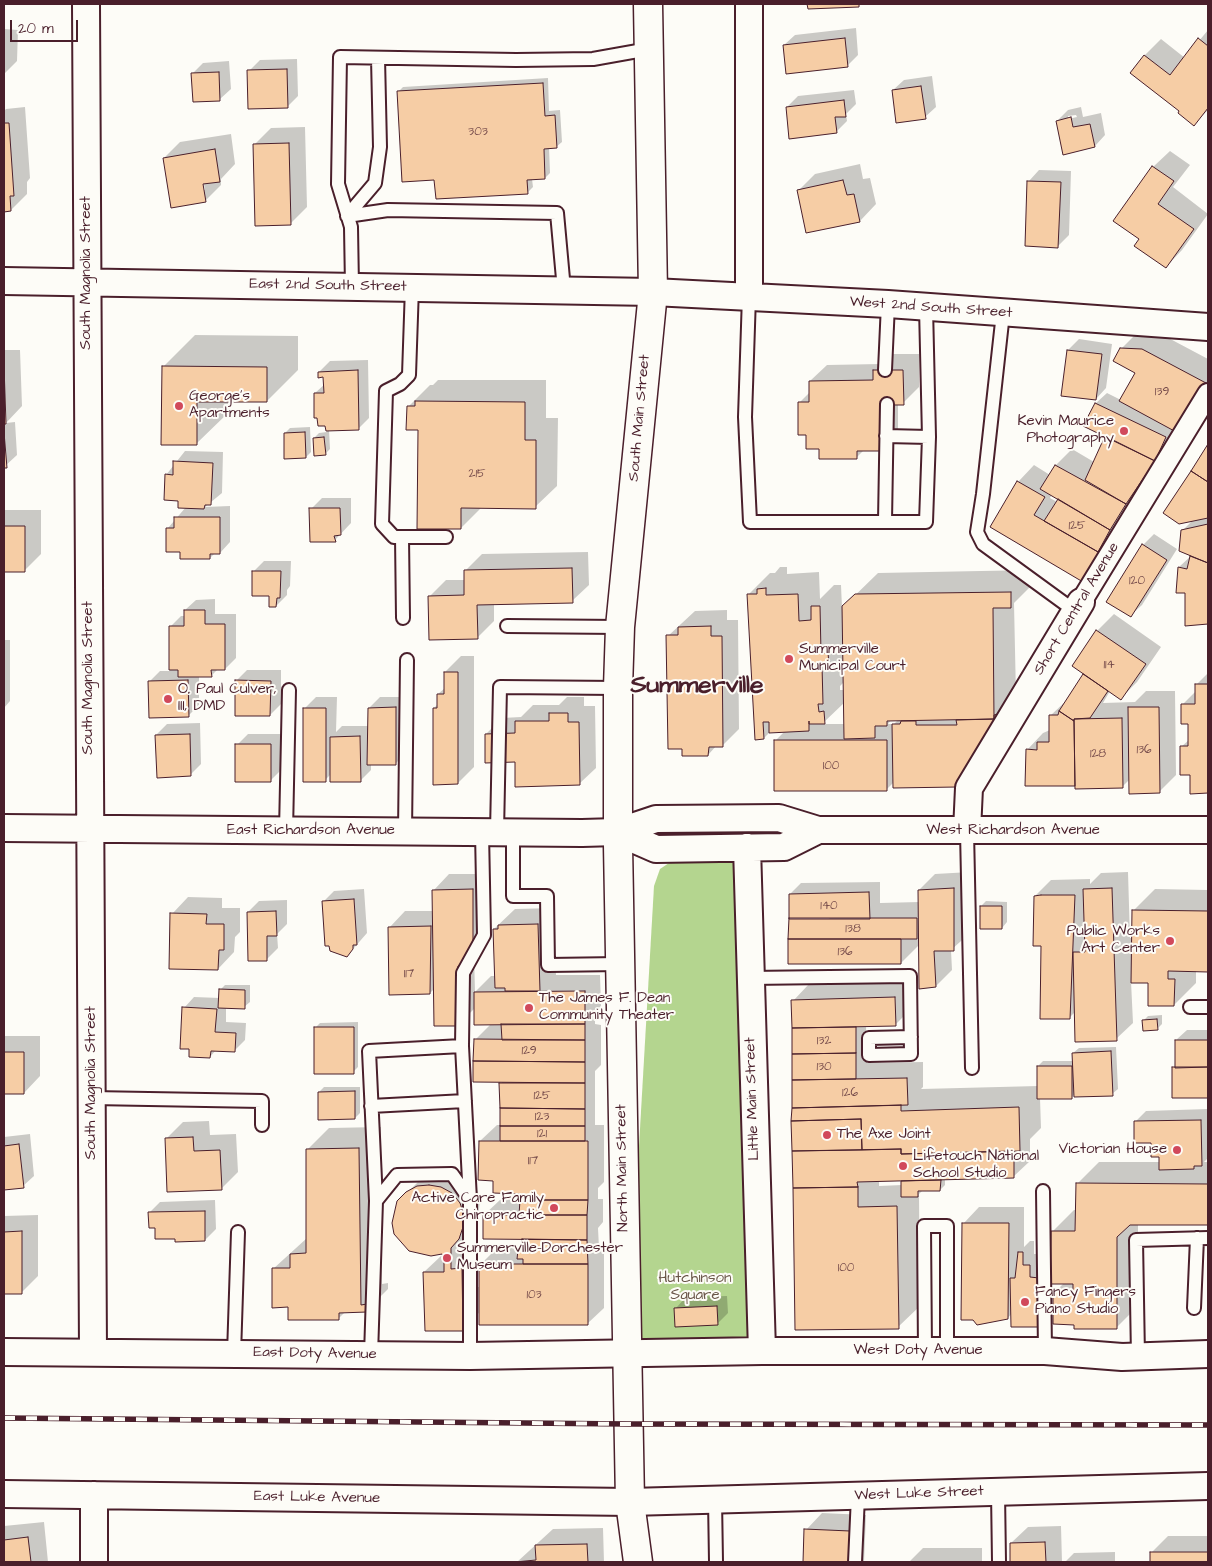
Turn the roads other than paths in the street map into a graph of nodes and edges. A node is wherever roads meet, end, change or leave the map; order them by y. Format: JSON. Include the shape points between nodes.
{"nodes":[{"id":1,"x":86,"y":4,"type":"edge"},
{"id":2,"x":648,"y":4,"type":"edge"},
{"id":3,"x":749,"y":4,"type":"edge"},
{"id":4,"x":649,"y":49,"type":"junction"},
{"id":5,"x":378,"y":58,"type":"junction"},
{"id":6,"x":348,"y":216,"type":"junction"},
{"id":7,"x":4,"y":281,"type":"edge"},
{"id":8,"x":87,"y":282,"type":"junction"},
{"id":9,"x":352,"y":287,"type":"junction"},
{"id":10,"x":412,"y":288,"type":"junction"},
{"id":11,"x":564,"y":290,"type":"junction"},
{"id":12,"x":653,"y":292,"type":"junction"},
{"id":13,"x":749,"y":296,"type":"junction"},
{"id":14,"x":888,"y":304,"type":"junction"},
{"id":15,"x":926,"y":307,"type":"junction"},
{"id":16,"x":1003,"y":313,"type":"junction"},
{"id":17,"x":1208,"y":327,"type":"edge"},
{"id":18,"x":885,"y":370,"type":"dead end"},
{"id":19,"x":1208,"y":394,"type":"edge"},
{"id":20,"x":887,"y":404,"type":"dead end"},
{"id":21,"x":886,"y":436,"type":"junction"},
{"id":22,"x":929,"y":437,"type":"junction"},
{"id":23,"x":885,"y":521,"type":"junction"},
{"id":24,"x":402,"y":537,"type":"junction"},
{"id":25,"x":446,"y":537,"type":"dead end"},
{"id":26,"x":1078,"y":607,"type":"junction"},
{"id":27,"x":402,"y":618,"type":"dead end"},
{"id":28,"x":507,"y":626,"type":"dead end"},
{"id":29,"x":620,"y":627,"type":"junction"},
{"id":30,"x":407,"y":660,"type":"dead end"},
{"id":31,"x":618,"y":688,"type":"junction"},
{"id":32,"x":288,"y":690,"type":"dead end"},
{"id":33,"x":4,"y":828,"type":"edge"},
{"id":34,"x":90,"y":829,"type":"junction"},
{"id":35,"x":818,"y":830,"type":"junction"},
{"id":36,"x":1208,"y":830,"type":"edge"},
{"id":37,"x":286,"y":831,"type":"junction"},
{"id":38,"x":967,"y":831,"type":"junction"},
{"id":39,"x":405,"y":832,"type":"junction"},
{"id":40,"x":497,"y":832,"type":"junction"},
{"id":41,"x":617,"y":832,"type":"junction"},
{"id":42,"x":748,"y":848,"type":"junction"},
{"id":43,"x":620,"y":964,"type":"junction"},
{"id":44,"x":749,"y":978,"type":"junction"},
{"id":45,"x":1190,"y":1007,"type":"dead end"},
{"id":46,"x":1208,"y":1007,"type":"edge"},
{"id":47,"x":911,"y":1037,"type":"dead end"},
{"id":48,"x":462,"y":1046,"type":"junction"},
{"id":49,"x":972,"y":1068,"type":"dead end"},
{"id":50,"x":92,"y":1098,"type":"junction"},
{"id":51,"x":465,"y":1101,"type":"junction"},
{"id":52,"x":371,"y":1106,"type":"junction"},
{"id":53,"x":262,"y":1125,"type":"dead end"},
{"id":54,"x":1043,"y":1191,"type":"dead end"},
{"id":55,"x":470,"y":1200,"type":"junction"},
{"id":56,"x":376,"y":1202,"type":"junction"},
{"id":57,"x":238,"y":1232,"type":"dead end"},
{"id":58,"x":1202,"y":1238,"type":"edge"},
{"id":59,"x":1194,"y":1308,"type":"dead end"},
{"id":60,"x":762,"y":1351,"type":"junction"},
{"id":61,"x":936,"y":1351,"type":"junction"},
{"id":62,"x":1044,"y":1351,"type":"junction"},
{"id":63,"x":4,"y":1352,"type":"edge"},
{"id":64,"x":93,"y":1352,"type":"junction"},
{"id":65,"x":234,"y":1354,"type":"junction"},
{"id":66,"x":627,"y":1354,"type":"junction"},
{"id":67,"x":1208,"y":1354,"type":"edge"},
{"id":68,"x":371,"y":1355,"type":"junction"},
{"id":69,"x":470,"y":1356,"type":"junction"},
{"id":70,"x":1138,"y":1357,"type":"junction"},
{"id":71,"x":1208,"y":1486,"type":"edge"},
{"id":72,"x":998,"y":1492,"type":"junction"},
{"id":73,"x":4,"y":1494,"type":"edge"},
{"id":74,"x":94,"y":1495,"type":"junction"},
{"id":75,"x":858,"y":1496,"type":"junction"},
{"id":76,"x":714,"y":1499,"type":"junction"},
{"id":77,"x":630,"y":1502,"type":"junction"},
{"id":78,"x":94,"y":1562,"type":"edge"},
{"id":79,"x":638,"y":1562,"type":"edge"},
{"id":80,"x":716,"y":1562,"type":"edge"},
{"id":81,"x":856,"y":1562,"type":"edge"},
{"id":82,"x":999,"y":1562,"type":"edge"}],
"edges":[{"from":1,"to":8,"type":"street","name":"South Magnolia Street"},
{"from":2,"to":4,"type":"main road","name":"South Main Street"},
{"from":3,"to":13,"type":"street"},
{"from":4,"to":5,"type":"lane","via":[[592,58]]},
{"from":4,"to":12,"type":"main road","name":"South Main Street"},
{"from":5,"to":6,"type":"lane","via":[[380,147],[375,183]]},
{"from":5,"to":6,"type":"lane","via":[[340,57],[338,184]]},
{"from":6,"to":9,"type":"lane"},
{"from":6,"to":11,"type":"lane","via":[[388,210],[557,213]]},
{"from":7,"to":8,"type":"street","name":"East 2nd South Street"},
{"from":8,"to":9,"type":"street","name":"East 2nd South Street"},
{"from":8,"to":34,"type":"street","name":"South Magnolia Street"},
{"from":9,"to":10,"type":"street","name":"East 2nd South Street"},
{"from":10,"to":11,"type":"street","name":"East 2nd South Street"},
{"from":10,"to":24,"type":"lane","via":[[409,376],[386,392],[382,524],[394,537]]},
{"from":11,"to":12,"type":"street","name":"East 2nd South Street"},
{"from":12,"to":13,"type":"street","name":"West 2nd South Street"},
{"from":12,"to":29,"type":"main road","name":"South Main Street"},
{"from":13,"to":14,"type":"street","name":"West 2nd South Street"},
{"from":13,"to":23,"type":"lane","via":[[744,417],[750,522]]},
{"from":14,"to":15,"type":"street","name":"West 2nd South Street"},
{"from":14,"to":18,"type":"lane"},
{"from":15,"to":16,"type":"street","name":"West 2nd South Street"},
{"from":15,"to":22,"type":"lane"},
{"from":16,"to":17,"type":"street","name":"West 2nd South Street"},
{"from":16,"to":26,"type":"lane","via":[[977,532],[983,544]]},
{"from":19,"to":26,"type":"street","name":"Short Central Avenue"},
{"from":20,"to":21,"type":"lane"},
{"from":21,"to":22,"type":"lane"},
{"from":21,"to":23,"type":"lane"},
{"from":22,"to":23,"type":"lane","via":[[926,522]]},
{"from":24,"to":25,"type":"lane"},
{"from":24,"to":27,"type":"lane"},
{"from":26,"to":38,"type":"street","name":"Short Central Avenue","via":[[969,788]]},
{"from":28,"to":29,"type":"lane"},
{"from":29,"to":31,"type":"main road","name":"South Main Street"},
{"from":30,"to":39,"type":"lane"},
{"from":31,"to":40,"type":"lane","via":[[500,687]]},
{"from":31,"to":41,"type":"main road","name":"South Main Street"},
{"from":32,"to":37,"type":"lane"},
{"from":33,"to":34,"type":"street","name":"East Richardson Avenue"},
{"from":34,"to":37,"type":"street","name":"East Richardson Avenue"},
{"from":34,"to":50,"type":"street","name":"South Magnolia Street"},
{"from":35,"to":38,"type":"street","name":"West Richardson Avenue"},
{"from":35,"to":41,"type":"street","name":"West Richardson Avenue","via":[[779,818],[739,818],[656,819]]},
{"from":35,"to":42,"type":"street","name":"West Richardson Avenue","via":[[784,847]]},
{"from":36,"to":38,"type":"street","name":"West Richardson Avenue"},
{"from":37,"to":39,"type":"street","name":"East Richardson Avenue"},
{"from":38,"to":49,"type":"lane"},
{"from":39,"to":40,"type":"street","name":"East Richardson Avenue"},
{"from":40,"to":41,"type":"street","name":"East Richardson Avenue"},
{"from":40,"to":43,"type":"lane","via":[[513,896],[548,896],[548,965]]},
{"from":40,"to":48,"type":"lane","via":[[484,935],[463,973]]},
{"from":41,"to":42,"type":"street","name":"West Richardson Avenue","via":[[656,849]]},
{"from":41,"to":43,"type":"main road","name":"North Main Street"},
{"from":42,"to":44,"type":"street","name":"Little Main Street"},
{"from":43,"to":66,"type":"main road","name":"North Main Street"},
{"from":44,"to":47,"type":"lane","via":[[910,976]]},
{"from":44,"to":60,"type":"street","name":"Little Main Street"},
{"from":45,"to":46,"type":"lane"},
{"from":48,"to":51,"type":"lane"},
{"from":48,"to":52,"type":"lane","via":[[369,1051]]},
{"from":50,"to":53,"type":"lane","via":[[262,1101]]},
{"from":50,"to":64,"type":"street","name":"South Magnolia Street"},
{"from":51,"to":52,"type":"lane"},
{"from":51,"to":55,"type":"lane"},
{"from":52,"to":56,"type":"lane"},
{"from":54,"to":62,"type":"lane"},
{"from":55,"to":56,"type":"lane","via":[[452,1174],[397,1175]]},
{"from":55,"to":69,"type":"lane"},
{"from":56,"to":68,"type":"lane"},
{"from":57,"to":65,"type":"lane"},
{"from":58,"to":59,"type":"lane"},
{"from":58,"to":70,"type":"lane","via":[[1136,1240]]},
{"from":60,"to":61,"type":"street","name":"West Doty Avenue"},
{"from":60,"to":66,"type":"street","name":"West Doty Avenue"},
{"from":61,"to":61,"type":"lane","via":[[947,1226],[924,1226]]},
{"from":61,"to":62,"type":"street","name":"West Doty Avenue"},
{"from":62,"to":70,"type":"street","name":"West Doty Avenue"},
{"from":63,"to":64,"type":"street","name":"East Doty Avenue"},
{"from":64,"to":65,"type":"street","name":"East Doty Avenue"},
{"from":65,"to":68,"type":"street","name":"East Doty Avenue"},
{"from":66,"to":69,"type":"street","name":"East Doty Avenue"},
{"from":66,"to":77,"type":"main road","name":"North Main Street"},
{"from":67,"to":70,"type":"street","name":"West Doty Avenue"},
{"from":68,"to":69,"type":"street","name":"East Doty Avenue"},
{"from":71,"to":72,"type":"street","name":"West Luke Street"},
{"from":72,"to":75,"type":"street","name":"West Luke Street"},
{"from":72,"to":82,"type":"lane"},
{"from":73,"to":74,"type":"street","name":"East Luke Avenue"},
{"from":74,"to":77,"type":"street","name":"East Luke Avenue"},
{"from":74,"to":78,"type":"street"},
{"from":75,"to":76,"type":"street","name":"West Luke Street"},
{"from":75,"to":81,"type":"lane"},
{"from":76,"to":77,"type":"street","name":"West Luke Street"},
{"from":76,"to":80,"type":"lane"},
{"from":77,"to":79,"type":"main road","name":"North Main Street"}]}
